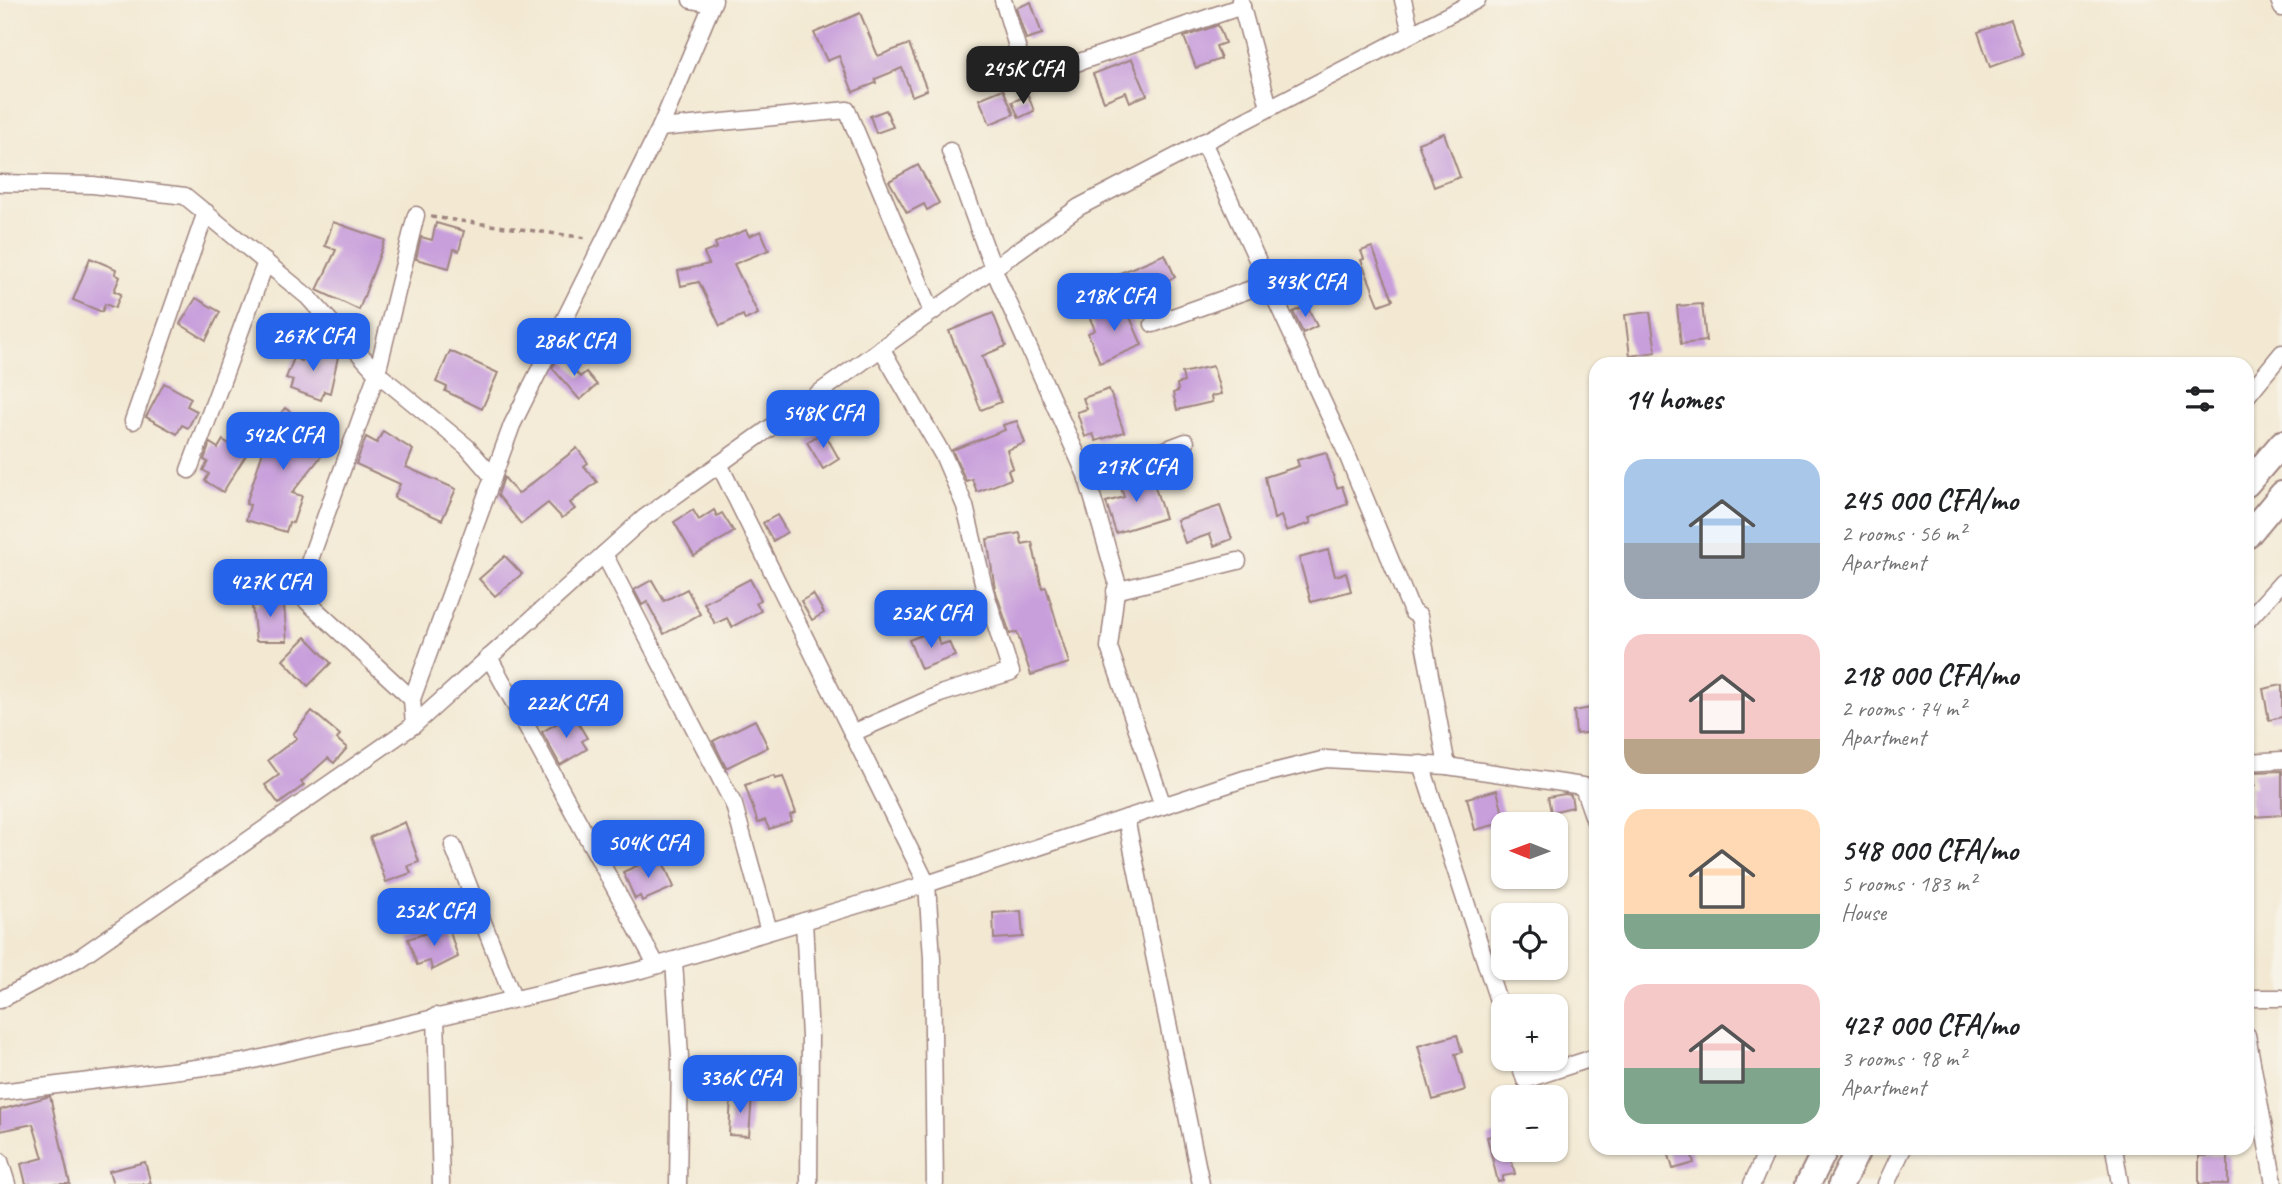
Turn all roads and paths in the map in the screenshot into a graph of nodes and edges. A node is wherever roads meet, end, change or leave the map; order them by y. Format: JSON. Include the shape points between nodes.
{"nodes":[{"id":1,"x":691,"y":0,"type":"edge"},
{"id":2,"x":1003,"y":0,"type":"edge"},
{"id":3,"x":1403,"y":0,"type":"edge"},
{"id":4,"x":1477,"y":0,"type":"edge"},
{"id":5,"x":2279,"y":0,"type":"edge"},
{"id":6,"x":713,"y":2,"type":"edge"},
{"id":7,"x":1241,"y":3,"type":"edge"},
{"id":8,"x":2282,"y":8,"type":"edge"},
{"id":9,"x":1411,"y":33,"type":"junction"},
{"id":10,"x":1269,"y":107,"type":"junction"},
{"id":11,"x":660,"y":128,"type":"junction"},
{"id":12,"x":1203,"y":142,"type":"junction"},
{"id":13,"x":950,"y":151,"type":"dead end"},
{"id":14,"x":0,"y":183,"type":"edge"},
{"id":15,"x":206,"y":212,"type":"junction"},
{"id":16,"x":416,"y":215,"type":"joint"},
{"id":17,"x":606,"y":240,"type":"junction"},
{"id":18,"x":266,"y":262,"type":"junction"},
{"id":19,"x":993,"y":268,"type":"junction"},
{"id":20,"x":1268,"y":283,"type":"junction"},
{"id":21,"x":932,"y":312,"type":"junction"},
{"id":22,"x":1153,"y":324,"type":"dead end"},
{"id":23,"x":881,"y":348,"type":"junction"},
{"id":24,"x":2282,"y":353,"type":"edge"},
{"id":25,"x":377,"y":373,"type":"junction"},
{"id":26,"x":2254,"y":387,"type":"edge"},
{"id":27,"x":133,"y":421,"type":"dead end"},
{"id":28,"x":1186,"y":442,"type":"dead end"},
{"id":29,"x":2282,"y":443,"type":"edge"},
{"id":30,"x":719,"y":464,"type":"junction"},
{"id":31,"x":190,"y":470,"type":"dead end"},
{"id":32,"x":2254,"y":476,"type":"edge"},
{"id":33,"x":493,"y":477,"type":"junction"},
{"id":34,"x":1087,"y":479,"type":"junction"},
{"id":35,"x":2282,"y":494,"type":"edge"},
{"id":36,"x":2254,"y":528,"type":"edge"},
{"id":37,"x":604,"y":554,"type":"junction"},
{"id":38,"x":1238,"y":561,"type":"dead end"},
{"id":39,"x":2282,"y":582,"type":"edge"},
{"id":40,"x":1115,"y":591,"type":"junction"},
{"id":41,"x":2254,"y":613,"type":"edge"},
{"id":42,"x":489,"y":657,"type":"junction"},
{"id":43,"x":412,"y":699,"type":"junction"},
{"id":44,"x":414,"y":725,"type":"junction"},
{"id":45,"x":855,"y":732,"type":"junction"},
{"id":46,"x":2282,"y":760,"type":"edge"},
{"id":47,"x":2254,"y":762,"type":"edge"},
{"id":48,"x":1421,"y":764,"type":"junction"},
{"id":49,"x":1447,"y":766,"type":"junction"},
{"id":50,"x":1589,"y":788,"type":"edge"},
{"id":51,"x":1163,"y":806,"type":"junction"},
{"id":52,"x":1126,"y":818,"type":"junction"},
{"id":53,"x":453,"y":846,"type":"dead end"},
{"id":54,"x":927,"y":884,"type":"junction"},
{"id":55,"x":804,"y":921,"type":"junction"},
{"id":56,"x":769,"y":931,"type":"junction"},
{"id":57,"x":674,"y":960,"type":"junction"},
{"id":58,"x":656,"y":964,"type":"junction"},
{"id":59,"x":1496,"y":994,"type":"edge"},
{"id":60,"x":513,"y":998,"type":"junction"},
{"id":61,"x":2254,"y":998,"type":"edge"},
{"id":62,"x":2282,"y":998,"type":"edge"},
{"id":63,"x":0,"y":1000,"type":"edge"},
{"id":64,"x":436,"y":1016,"type":"junction"},
{"id":65,"x":1589,"y":1059,"type":"edge"},
{"id":66,"x":1568,"y":1066,"type":"edge"},
{"id":67,"x":1522,"y":1071,"type":"edge"},
{"id":68,"x":1553,"y":1071,"type":"edge"},
{"id":69,"x":2254,"y":1074,"type":"edge"},
{"id":70,"x":0,"y":1092,"type":"edge"},
{"id":71,"x":1765,"y":1155,"type":"edge"},
{"id":72,"x":1822,"y":1155,"type":"edge"},
{"id":73,"x":1856,"y":1155,"type":"edge"},
{"id":74,"x":1900,"y":1155,"type":"edge"},
{"id":75,"x":2115,"y":1155,"type":"edge"},
{"id":76,"x":0,"y":1161,"type":"edge"},
{"id":77,"x":7,"y":1184,"type":"edge"},
{"id":78,"x":441,"y":1184,"type":"edge"},
{"id":79,"x":678,"y":1184,"type":"edge"},
{"id":80,"x":809,"y":1184,"type":"edge"},
{"id":81,"x":935,"y":1184,"type":"edge"},
{"id":82,"x":1201,"y":1184,"type":"edge"},
{"id":83,"x":1752,"y":1184,"type":"edge"},
{"id":84,"x":1808,"y":1184,"type":"edge"},
{"id":85,"x":1842,"y":1184,"type":"edge"},
{"id":86,"x":1886,"y":1184,"type":"edge"},
{"id":87,"x":2120,"y":1184,"type":"edge"},
{"id":88,"x":2274,"y":1184,"type":"edge"}],
"edges":[{"from":1,"to":6,"type":"street"},
{"from":2,"to":7,"type":"street","via":[[1027,80]]},
{"from":3,"to":9,"type":"street"},
{"from":4,"to":9,"type":"street"},
{"from":5,"to":8,"type":"street"},
{"from":6,"to":11,"type":"street"},
{"from":7,"to":10,"type":"street"},
{"from":9,"to":10,"type":"street"},
{"from":10,"to":12,"type":"street"},
{"from":11,"to":17,"type":"street"},
{"from":11,"to":21,"type":"street","via":[[847,110]]},
{"from":12,"to":19,"type":"street","via":[[1079,207]]},
{"from":12,"to":20,"type":"street"},
{"from":13,"to":19,"type":"street"},
{"from":14,"to":15,"type":"street","via":[[93,185],[185,195]]},
{"from":15,"to":18,"type":"street"},
{"from":15,"to":27,"type":"street"},
{"from":16,"to":17,"type":"path"},
{"from":16,"to":25,"type":"street"},
{"from":17,"to":33,"type":"street","via":[[512,425]]},
{"from":18,"to":25,"type":"street","via":[[308,298]]},
{"from":18,"to":31,"type":"street"},
{"from":19,"to":21,"type":"street"},
{"from":19,"to":34,"type":"street"},
{"from":20,"to":22,"type":"street"},
{"from":20,"to":49,"type":"street","via":[[1412,611],[1419,616]]},
{"from":21,"to":23,"type":"street"},
{"from":23,"to":30,"type":"street"},
{"from":23,"to":45,"type":"street","via":[[944,457],[965,506],[1011,672],[943,693]]},
{"from":24,"to":26,"type":"street"},
{"from":25,"to":33,"type":"street","via":[[467,447]]},
{"from":25,"to":43,"type":"street","via":[[298,593]]},
{"from":28,"to":34,"type":"street"},
{"from":29,"to":32,"type":"main road"},
{"from":30,"to":37,"type":"street","via":[[644,518]]},
{"from":30,"to":45,"type":"street"},
{"from":33,"to":43,"type":"street"},
{"from":34,"to":40,"type":"street"},
{"from":35,"to":36,"type":"main road"},
{"from":37,"to":42,"type":"street"},
{"from":37,"to":56,"type":"street","via":[[734,805]]},
{"from":38,"to":40,"type":"street"},
{"from":39,"to":41,"type":"street"},
{"from":40,"to":51,"type":"street","via":[[1109,647]]},
{"from":42,"to":44,"type":"street"},
{"from":42,"to":58,"type":"street"},
{"from":43,"to":44,"type":"street"},
{"from":44,"to":63,"type":"street","via":[[79,958]]},
{"from":45,"to":54,"type":"street"},
{"from":46,"to":47,"type":"street"},
{"from":48,"to":49,"type":"street"},
{"from":48,"to":51,"type":"street","via":[[1326,759],[1244,779]]},
{"from":48,"to":59,"type":"street"},
{"from":49,"to":50,"type":"street"},
{"from":51,"to":52,"type":"street"},
{"from":52,"to":54,"type":"street"},
{"from":52,"to":82,"type":"street"},
{"from":53,"to":60,"type":"street"},
{"from":54,"to":55,"type":"street"},
{"from":54,"to":81,"type":"street"},
{"from":55,"to":56,"type":"street"},
{"from":55,"to":80,"type":"street","via":[[810,1037]]},
{"from":56,"to":57,"type":"street"},
{"from":57,"to":58,"type":"street"},
{"from":57,"to":79,"type":"street","via":[[680,1057]]},
{"from":58,"to":60,"type":"street"},
{"from":60,"to":64,"type":"street"},
{"from":61,"to":62,"type":"street"},
{"from":64,"to":70,"type":"street","via":[[245,1062]]},
{"from":64,"to":78,"type":"street"},
{"from":65,"to":66,"type":"street"},
{"from":67,"to":68,"type":"street","via":[[1525,1080]]},
{"from":69,"to":88,"type":"street"},
{"from":71,"to":83,"type":"street"},
{"from":72,"to":84,"type":"main road"},
{"from":73,"to":85,"type":"main road"},
{"from":74,"to":86,"type":"street"},
{"from":75,"to":87,"type":"street"},
{"from":76,"to":77,"type":"street"}]}
